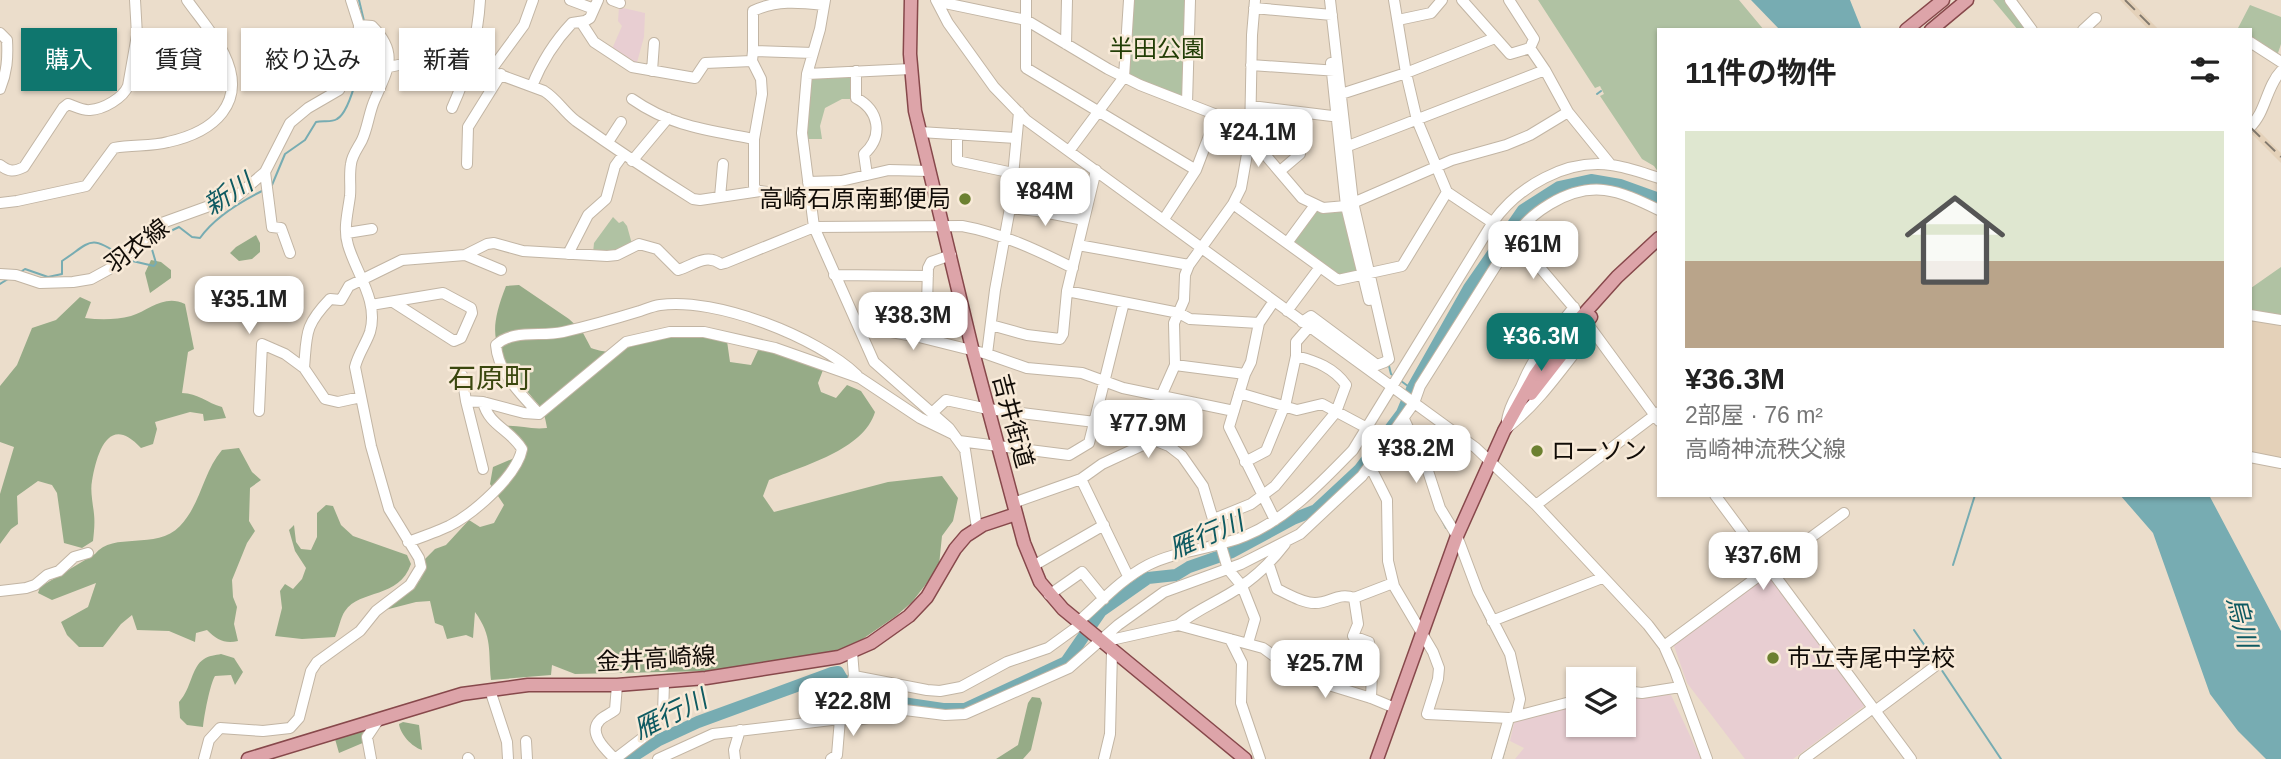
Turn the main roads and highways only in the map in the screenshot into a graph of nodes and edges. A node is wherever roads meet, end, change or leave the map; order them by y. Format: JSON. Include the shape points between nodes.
{"nodes":[{"id":1,"x":911,"y":0,"type":"edge"},
{"id":2,"x":1929,"y":0,"type":"edge"},
{"id":3,"x":1943,"y":0,"type":"edge"},
{"id":4,"x":1953,"y":0,"type":"edge"},
{"id":5,"x":1966,"y":0,"type":"edge"},
{"id":6,"x":1897,"y":28,"type":"edge"},
{"id":7,"x":1908,"y":28,"type":"edge"},
{"id":8,"x":1919,"y":28,"type":"edge"},
{"id":9,"x":1933,"y":28,"type":"edge"},
{"id":10,"x":1657,"y":240,"type":"edge"},
{"id":11,"x":1657,"y":251,"type":"edge"},
{"id":12,"x":1517,"y":411,"type":"junction"},
{"id":13,"x":1014,"y":509,"type":"junction"},
{"id":14,"x":248,"y":759,"type":"edge"},
{"id":15,"x":1245,"y":759,"type":"edge"},
{"id":16,"x":1377,"y":759,"type":"edge"}],
"edges":[{"from":1,"to":13,"type":"main road","name":"吉井街道","via":[[915,111],[980,353],[988,409]]},
{"from":2,"to":6,"type":"main road"},
{"from":3,"to":7,"type":"main road"},
{"from":4,"to":8,"type":"main road"},
{"from":5,"to":9,"type":"main road"},
{"from":10,"to":12,"type":"main road","via":[[1600,294],[1557,344]]},
{"from":11,"to":12,"type":"main road","via":[[1597,311]]},
{"from":12,"to":16,"type":"main road","via":[[1489,461],[1457,536]]},
{"from":13,"to":14,"type":"main road","name":"金井高崎線","via":[[976,528],[960,542],[927,597],[909,616],[852,652],[730,676],[617,685],[528,685],[462,694]]},
{"from":13,"to":15,"type":"main road","name":"吉井街道","via":[[1033,566],[1049,594]]}]}
